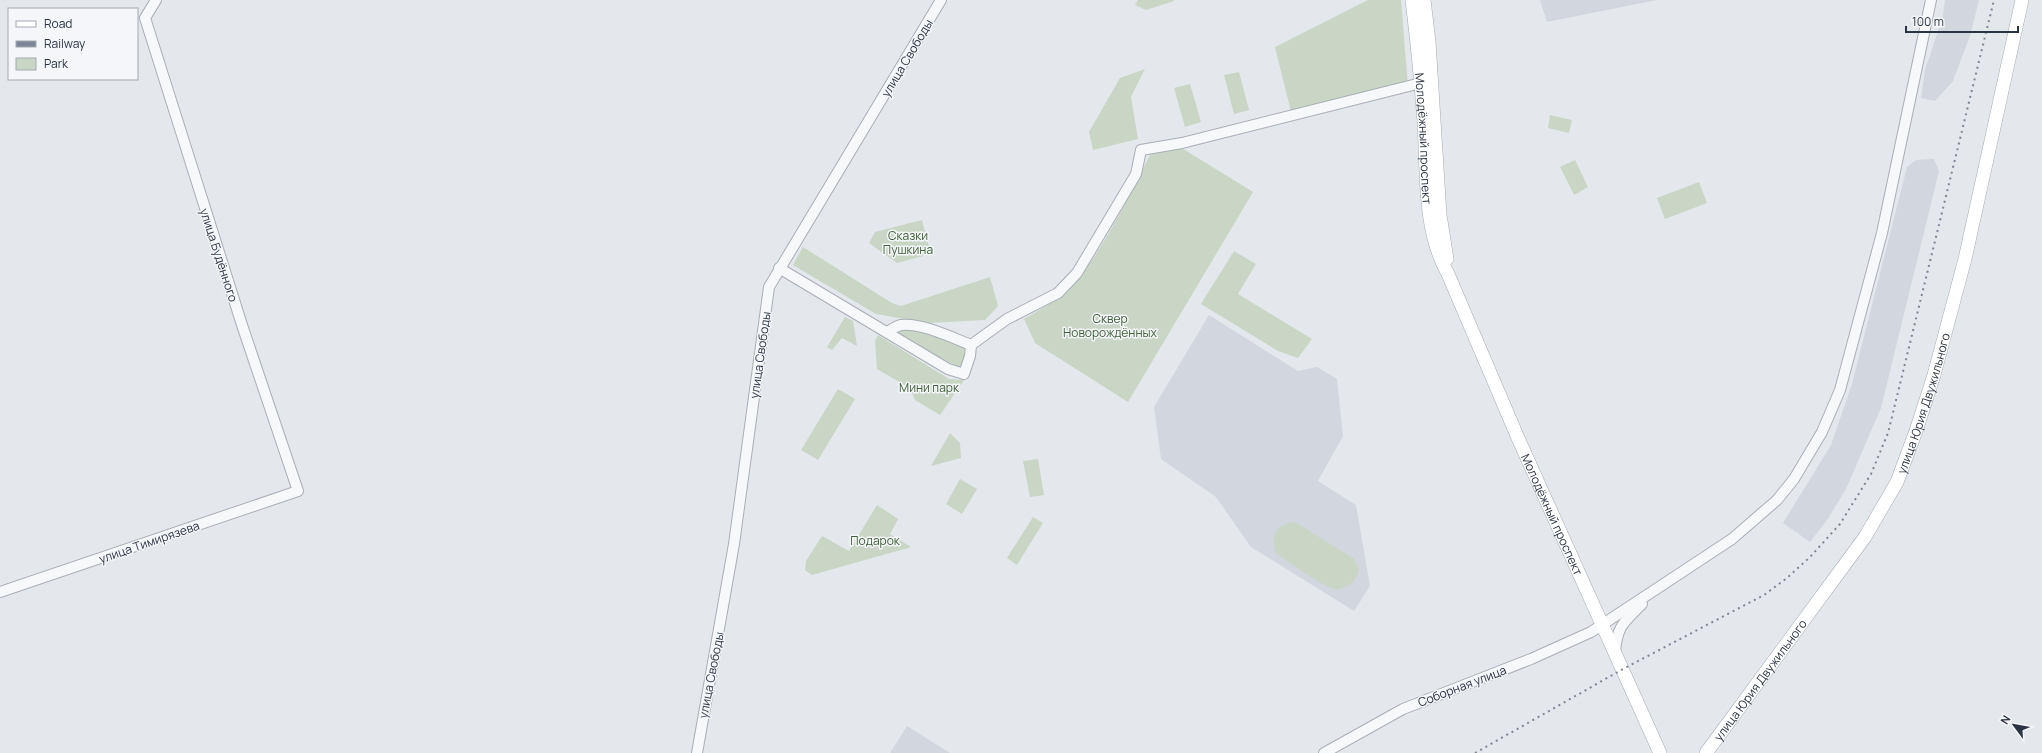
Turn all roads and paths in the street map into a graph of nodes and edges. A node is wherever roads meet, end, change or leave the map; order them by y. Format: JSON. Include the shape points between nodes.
{"nodes":[{"id":1,"x":156,"y":0,"type":"edge"},
{"id":2,"x":942,"y":0,"type":"edge"},
{"id":3,"x":1412,"y":0,"type":"edge"},
{"id":4,"x":1424,"y":0,"type":"edge"},
{"id":5,"x":1931,"y":0,"type":"edge"},
{"id":6,"x":2022,"y":0,"type":"edge"},
{"id":7,"x":2029,"y":0,"type":"edge"},
{"id":8,"x":1421,"y":83,"type":"junction"},
{"id":9,"x":778,"y":268,"type":"junction"},
{"id":10,"x":1448,"y":274,"type":"junction"},
{"id":11,"x":887,"y":332,"type":"junction"},
{"id":12,"x":971,"y":345,"type":"junction"},
{"id":13,"x":298,"y":491,"type":"joint"},
{"id":14,"x":0,"y":592,"type":"edge"},
{"id":15,"x":1654,"y":592,"type":"junction"},
{"id":16,"x":1602,"y":624,"type":"junction"},
{"id":17,"x":1615,"y":653,"type":"junction"},
{"id":18,"x":697,"y":753,"type":"edge"},
{"id":19,"x":1324,"y":753,"type":"edge"},
{"id":20,"x":1660,"y":753,"type":"edge"},
{"id":21,"x":1706,"y":753,"type":"edge"},
{"id":22,"x":1716,"y":753,"type":"edge"}],
"edges":[{"from":1,"to":13,"type":"street","name":"улица Будённого","via":[[145,18],[242,325]]},
{"from":2,"to":9,"type":"street","name":"улица Свободы"},
{"from":3,"to":8,"type":"main road","name":"Молодёжный проспект"},
{"from":4,"to":10,"type":"main road","name":"Молодёжный проспект","via":[[1440,215]]},
{"from":5,"to":15,"type":"street","via":[[1882,233],[1840,390],[1822,432],[1794,479],[1760,516],[1729,541]]},
{"from":6,"to":21,"type":"main road","name":"улица Юрия Двужильного","via":[[1965,259],[1934,375],[1897,482],[1866,537]]},
{"from":7,"to":22,"type":"main road","name":"улица Юрия Двужильного","via":[[1964,297],[1939,386],[1906,483],[1887,518],[1860,558]]},
{"from":8,"to":10,"type":"main road","name":"Молодёжный проспект","via":[[1430,217],[1439,259]]},
{"from":8,"to":12,"type":"street","via":[[1182,143],[1141,150],[1136,174],[1076,273],[1058,293],[1006,319]]},
{"from":9,"to":11,"type":"street"},
{"from":9,"to":18,"type":"street","name":"улица Свободы","via":[[769,287],[734,544]]},
{"from":10,"to":16,"type":"main road","name":"Молодёжный проспект"},
{"from":11,"to":12,"type":"street","via":[[900,325],[912,325]]},
{"from":11,"to":12,"type":"street","via":[[948,369],[964,374]]},
{"from":13,"to":14,"type":"street","name":"улица Тимирязева"},
{"from":15,"to":16,"type":"street","name":"Соборная улица"},
{"from":15,"to":17,"type":"street","via":[[1620,628]]},
{"from":16,"to":17,"type":"main road","name":"Молодёжный проспект"},
{"from":16,"to":19,"type":"street","name":"Соборная улица","via":[[1591,632],[1531,659],[1404,709]]},
{"from":17,"to":20,"type":"main road","name":"Молодёжный проспект"}]}
